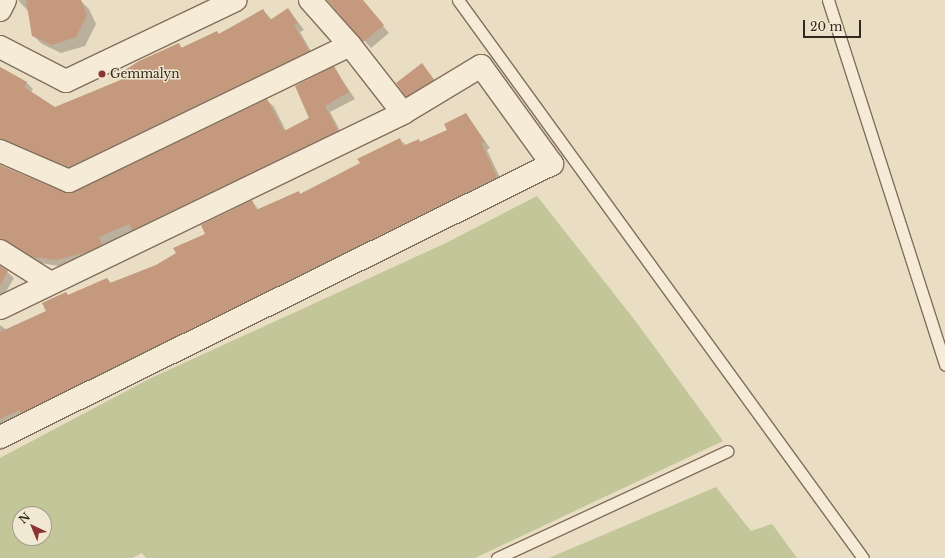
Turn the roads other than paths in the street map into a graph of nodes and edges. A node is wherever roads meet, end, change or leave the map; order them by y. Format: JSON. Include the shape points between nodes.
{"nodes":[{"id":1,"x":5,"y":0,"type":"edge"},
{"id":2,"x":236,"y":0,"type":"edge"},
{"id":3,"x":310,"y":0,"type":"edge"},
{"id":4,"x":458,"y":0,"type":"edge"},
{"id":5,"x":828,"y":0,"type":"edge"},
{"id":6,"x":0,"y":10,"type":"edge"},
{"id":7,"x":350,"y":45,"type":"junction"},
{"id":8,"x":0,"y":47,"type":"edge"},
{"id":9,"x":403,"y":113,"type":"junction"},
{"id":10,"x":0,"y":151,"type":"edge"},
{"id":11,"x":0,"y":251,"type":"edge"},
{"id":12,"x":49,"y":282,"type":"junction"},
{"id":13,"x":0,"y":308,"type":"edge"},
{"id":14,"x":945,"y":365,"type":"edge"},
{"id":15,"x":0,"y":436,"type":"edge"},
{"id":16,"x":727,"y":450,"type":"dead end"},
{"id":17,"x":497,"y":558,"type":"edge"},
{"id":18,"x":863,"y":558,"type":"edge"}],
"edges":[{"from":1,"to":6,"type":"street"},
{"from":2,"to":8,"type":"street","via":[[66,81]]},
{"from":3,"to":7,"type":"street"},
{"from":4,"to":18,"type":"lane"},
{"from":5,"to":14,"type":"lane"},
{"from":7,"to":9,"type":"street"},
{"from":7,"to":10,"type":"street","via":[[69,181]]},
{"from":9,"to":12,"type":"street"},
{"from":9,"to":15,"type":"street","via":[[482,66],[552,164]]},
{"from":11,"to":12,"type":"street"},
{"from":12,"to":13,"type":"street"},
{"from":16,"to":17,"type":"lane"}]}
